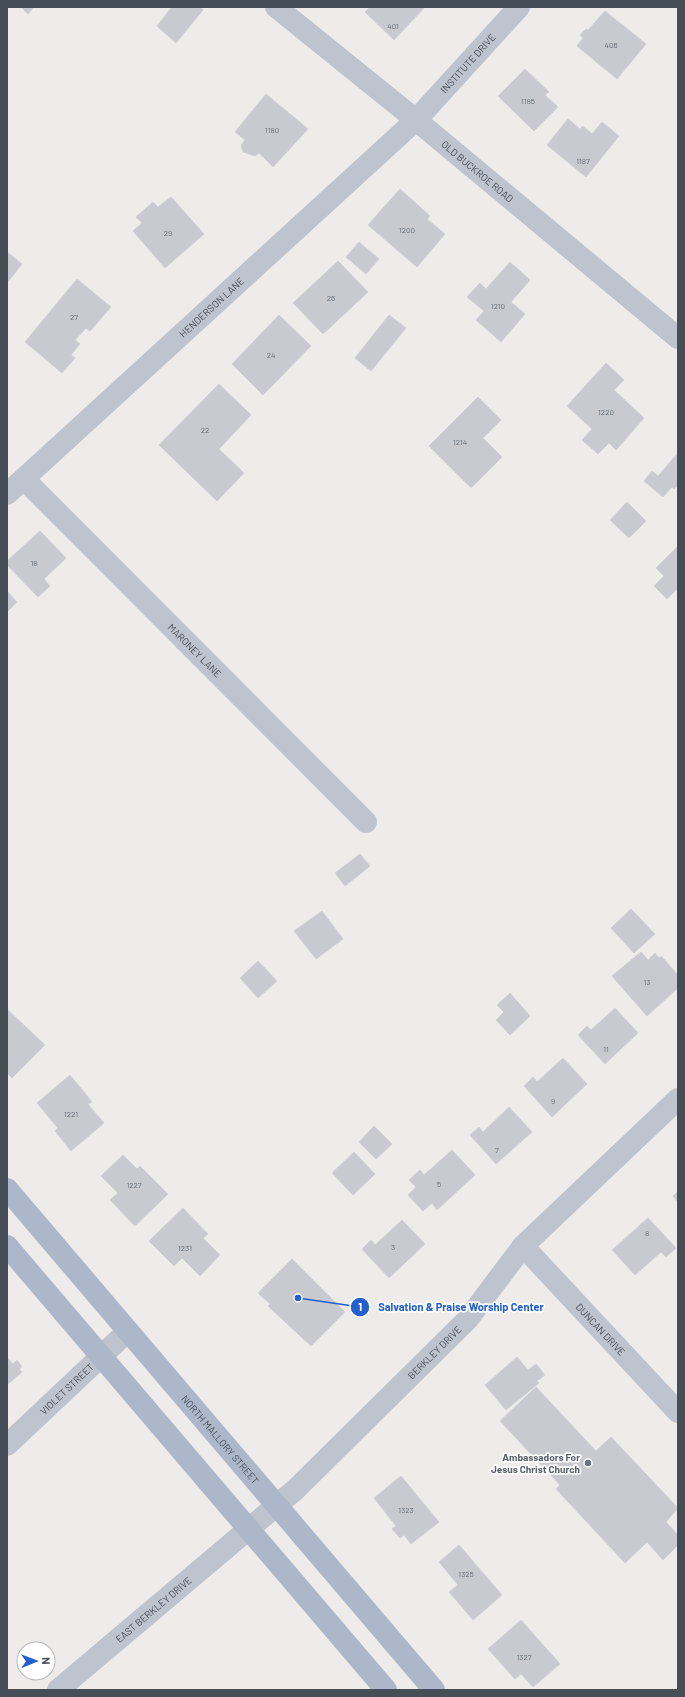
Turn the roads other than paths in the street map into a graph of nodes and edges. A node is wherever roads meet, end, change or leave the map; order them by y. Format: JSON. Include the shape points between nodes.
{"nodes":[{"id":1,"x":276,"y":7,"type":"edge"},
{"id":2,"x":519,"y":7,"type":"edge"},
{"id":3,"x":416,"y":120,"type":"junction"},
{"id":4,"x":678,"y":338,"type":"edge"},
{"id":5,"x":24,"y":479,"type":"junction"},
{"id":6,"x":7,"y":494,"type":"edge"},
{"id":7,"x":366,"y":822,"type":"dead end"},
{"id":8,"x":678,"y":1099,"type":"edge"},
{"id":9,"x":7,"y":1189,"type":"edge"},
{"id":10,"x":7,"y":1246,"type":"edge"},
{"id":11,"x":523,"y":1246,"type":"junction"},
{"id":12,"x":127,"y":1332,"type":"junction"},
{"id":13,"x":101,"y":1356,"type":"junction"},
{"id":14,"x":678,"y":1412,"type":"edge"},
{"id":15,"x":7,"y":1445,"type":"edge"},
{"id":16,"x":277,"y":1506,"type":"junction"},
{"id":17,"x":248,"y":1528,"type":"junction"},
{"id":18,"x":58,"y":1690,"type":"edge"},
{"id":19,"x":386,"y":1690,"type":"edge"},
{"id":20,"x":434,"y":1690,"type":"edge"}],
"edges":[{"from":1,"to":3,"type":"street","name":"OLD BUCKROE ROAD"},
{"from":2,"to":3,"type":"street","name":"INSTITUTE DRIVE"},
{"from":3,"to":4,"type":"street","name":"OLD BUCKROE ROAD"},
{"from":3,"to":5,"type":"street","name":"HENDERSON LANE"},
{"from":5,"to":6,"type":"street","name":"HENDERSON LANE"},
{"from":5,"to":7,"type":"street","name":"MARONEY LANE"},
{"from":8,"to":11,"type":"street","name":"BERKLEY DRIVE"},
{"from":9,"to":12,"type":"main road","name":"NORTH MALLORY STREET"},
{"from":10,"to":13,"type":"main road"},
{"from":11,"to":14,"type":"street","name":"DUNCAN DRIVE"},
{"from":11,"to":16,"type":"street","name":"BERKLEY DRIVE","via":[[468,1318]]},
{"from":12,"to":13,"type":"street","name":"VIOLET STREET"},
{"from":12,"to":16,"type":"main road","name":"NORTH MALLORY STREET"},
{"from":13,"to":15,"type":"street","name":"VIOLET STREET"},
{"from":13,"to":17,"type":"main road"},
{"from":16,"to":17,"type":"street","name":"BERKLEY DRIVE"},
{"from":16,"to":20,"type":"main road","name":"NORTH MALLORY STREET"},
{"from":17,"to":18,"type":"street","name":"EAST BERKLEY DRIVE"},
{"from":17,"to":19,"type":"main road"}]}
